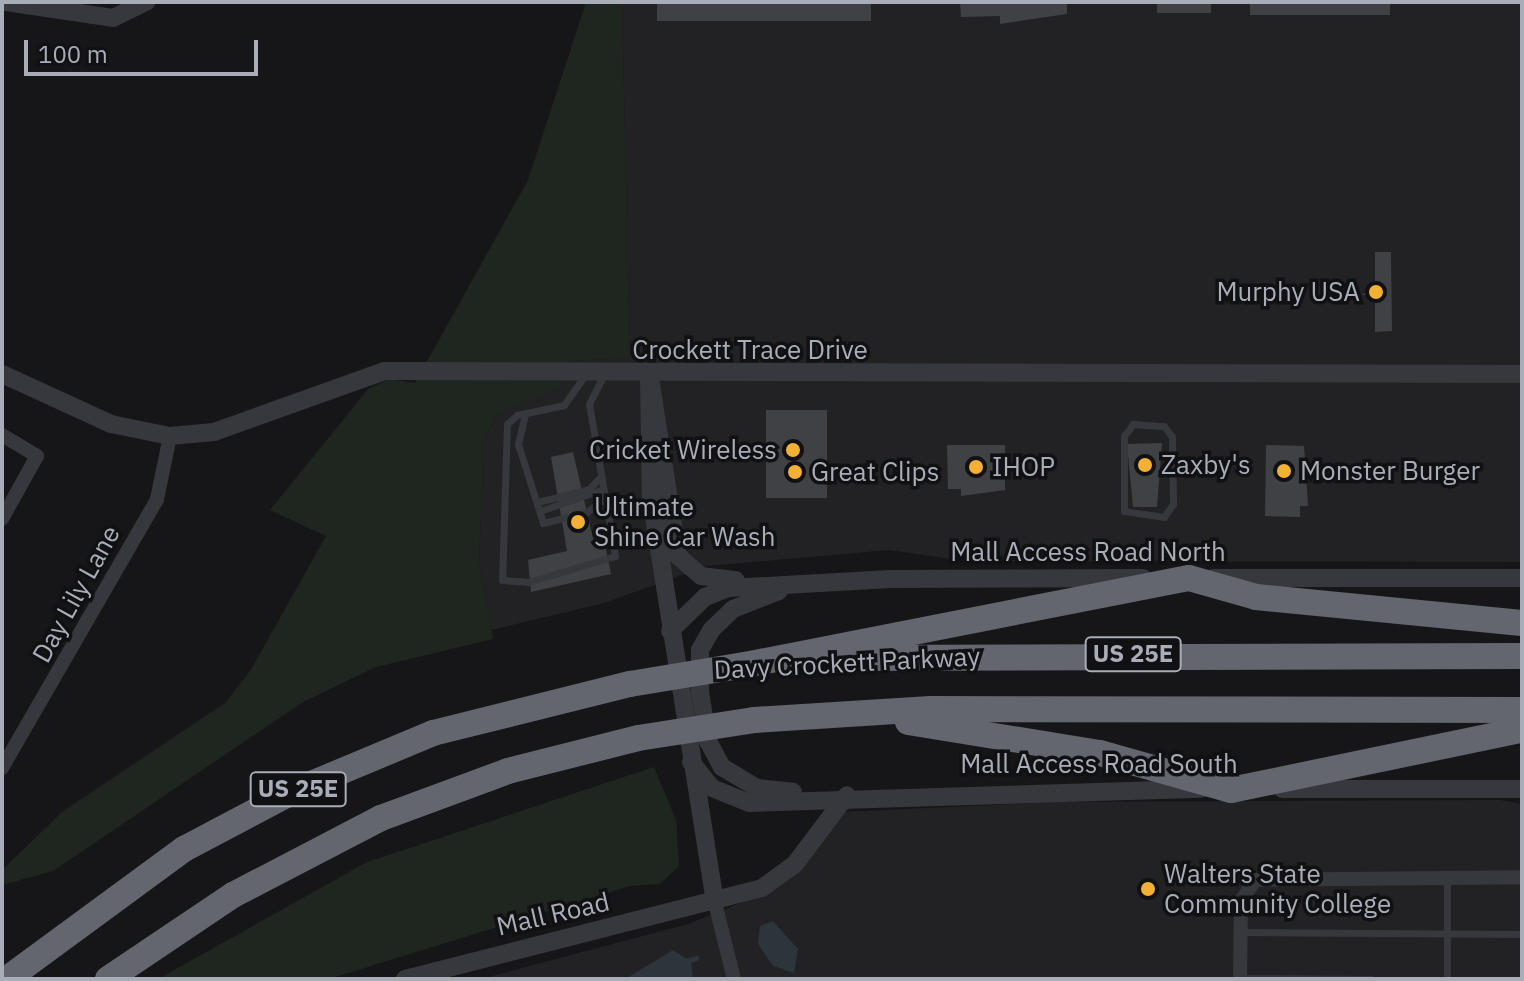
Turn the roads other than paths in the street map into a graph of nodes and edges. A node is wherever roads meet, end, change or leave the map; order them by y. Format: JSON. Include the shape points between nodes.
{"nodes":[{"id":1,"x":6,"y":2,"type":"edge"},
{"id":2,"x":146,"y":2,"type":"edge"},
{"id":3,"x":2,"y":374,"type":"edge"},
{"id":4,"x":1522,"y":374,"type":"edge"},
{"id":5,"x":585,"y":375,"type":"junction"},
{"id":6,"x":604,"y":375,"type":"junction"},
{"id":7,"x":649,"y":376,"type":"junction"},
{"id":8,"x":525,"y":414,"type":"junction"},
{"id":9,"x":2,"y":435,"type":"edge"},
{"id":10,"x":170,"y":436,"type":"junction"},
{"id":11,"x":600,"y":477,"type":"junction"},
{"id":12,"x":603,"y":489,"type":"junction"},
{"id":13,"x":605,"y":498,"type":"junction"},
{"id":14,"x":538,"y":502,"type":"junction"},
{"id":15,"x":540,"y":511,"type":"junction"},
{"id":16,"x":1171,"y":512,"type":"junction"},
{"id":17,"x":2,"y":519,"type":"edge"},
{"id":18,"x":1164,"y":521,"type":"dead end"},
{"id":19,"x":1189,"y":578,"type":"junction"},
{"id":20,"x":1522,"y":578,"type":"edge"},
{"id":21,"x":808,"y":582,"type":"junction"},
{"id":22,"x":1522,"y":623,"type":"edge"},
{"id":23,"x":670,"y":631,"type":"junction"},
{"id":24,"x":1522,"y":656,"type":"edge"},
{"id":25,"x":745,"y":665,"type":"junction"},
{"id":26,"x":1522,"y":710,"type":"edge"},
{"id":27,"x":846,"y":712,"type":"junction"},
{"id":28,"x":1522,"y":730,"type":"edge"},
{"id":29,"x":691,"y":762,"type":"junction"},
{"id":30,"x":2,"y":768,"type":"edge"},
{"id":31,"x":1522,"y":781,"type":"edge"},
{"id":32,"x":1473,"y":784,"type":"junction"},
{"id":33,"x":1522,"y":789,"type":"edge"},
{"id":34,"x":1231,"y":790,"type":"junction"},
{"id":35,"x":847,"y":795,"type":"junction"},
{"id":36,"x":1522,"y":877,"type":"edge"},
{"id":37,"x":1447,"y":878,"type":"junction"},
{"id":38,"x":715,"y":903,"type":"junction"},
{"id":39,"x":1240,"y":932,"type":"junction"},
{"id":40,"x":1446,"y":933,"type":"junction"},
{"id":41,"x":1522,"y":934,"type":"edge"},
{"id":42,"x":7,"y":979,"type":"edge"},
{"id":43,"x":108,"y":979,"type":"edge"},
{"id":44,"x":405,"y":979,"type":"edge"},
{"id":45,"x":734,"y":979,"type":"edge"},
{"id":46,"x":1240,"y":979,"type":"edge"},
{"id":47,"x":1371,"y":979,"type":"edge"},
{"id":48,"x":1447,"y":979,"type":"edge"}],
"edges":[{"from":1,"to":2,"type":"street","via":[[113,18]]},
{"from":3,"to":10,"type":"street","name":"Crockett Trace Drive","via":[[111,424]]},
{"from":4,"to":7,"type":"street","name":"Crockett Trace Drive"},
{"from":5,"to":6,"type":"street","name":"Crockett Trace Drive"},
{"from":5,"to":8,"type":"lane","via":[[564,405]]},
{"from":5,"to":10,"type":"street","name":"Crockett Trace Drive","via":[[370,373],[214,432]]},
{"from":6,"to":7,"type":"street","name":"Crockett Trace Drive"},
{"from":6,"to":11,"type":"lane","via":[[589,404]]},
{"from":7,"to":21,"type":"street","via":[[678,556],[712,578]]},
{"from":7,"to":23,"type":"street","via":[[645,434]]},
{"from":8,"to":13,"type":"lane","via":[[507,424],[502,447],[502,580],[528,582],[608,562],[617,548]]},
{"from":8,"to":14,"type":"lane","via":[[518,444]]},
{"from":9,"to":17,"type":"street","via":[[37,456]]},
{"from":10,"to":30,"type":"street","name":"Day Lily Lane","via":[[157,499]]},
{"from":11,"to":12,"type":"lane"},
{"from":11,"to":14,"type":"lane","via":[[589,489]]},
{"from":12,"to":13,"type":"lane"},
{"from":12,"to":15,"type":"lane"},
{"from":13,"to":15,"type":"lane","via":[[587,512],[543,523]]},
{"from":14,"to":15,"type":"lane"},
{"from":16,"to":16,"type":"lane","via":[[1172,437],[1164,426],[1133,424],[1124,436],[1124,511],[1148,517]]},
{"from":16,"to":18,"type":"lane"},
{"from":19,"to":20,"type":"street","name":"Mall Access Road North"},
{"from":19,"to":21,"type":"street","name":"Mall Access Road North"},
{"from":19,"to":22,"type":"highway","via":[[1256,597]]},
{"from":19,"to":25,"type":"highway"},
{"from":21,"to":23,"type":"street","name":"Mall Access Road North","via":[[718,591]]},
{"from":21,"to":35,"type":"street","via":[[733,609],[704,640],[698,666],[708,741],[730,775],[757,788]]},
{"from":23,"to":29,"type":"street"},
{"from":24,"to":25,"type":"highway","name":"Davy Crockett Parkway","number":"US 25E","via":[[1018,654]]},
{"from":25,"to":42,"type":"highway","name":"Davy Crockett Parkway","number":"US 25E","bridge":true,"via":[[630,684],[433,733],[292,792],[184,849]]},
{"from":26,"to":27,"type":"highway","name":"Davy Crockett Parkway","number":"US 25E"},
{"from":27,"to":34,"type":"highway","via":[[1100,753]]},
{"from":27,"to":43,"type":"highway","name":"Davy Crockett Parkway","number":"US 25E","bridge":true,"via":[[638,738],[508,771],[381,818],[233,895]]},
{"from":28,"to":34,"type":"highway"},
{"from":29,"to":35,"type":"street","name":"Mall Access Road South","via":[[712,788],[749,803]]},
{"from":29,"to":38,"type":"street"},
{"from":31,"to":32,"type":"street"},
{"from":32,"to":33,"type":"street","name":"Mall Access Road South"},
{"from":32,"to":34,"type":"street","name":"Mall Access Road South"},
{"from":34,"to":35,"type":"street","name":"Mall Access Road South"},
{"from":35,"to":38,"type":"street","name":"Mall Road","via":[[784,876]]},
{"from":36,"to":37,"type":"street"},
{"from":37,"to":39,"type":"street","via":[[1255,880],[1243,892]]},
{"from":37,"to":40,"type":"lane"},
{"from":38,"to":44,"type":"street","name":"Mall Road"},
{"from":38,"to":45,"type":"street"},
{"from":39,"to":40,"type":"lane"},
{"from":39,"to":46,"type":"street"},
{"from":40,"to":41,"type":"lane"},
{"from":40,"to":48,"type":"lane"},
{"from":46,"to":47,"type":"lane"}]}
